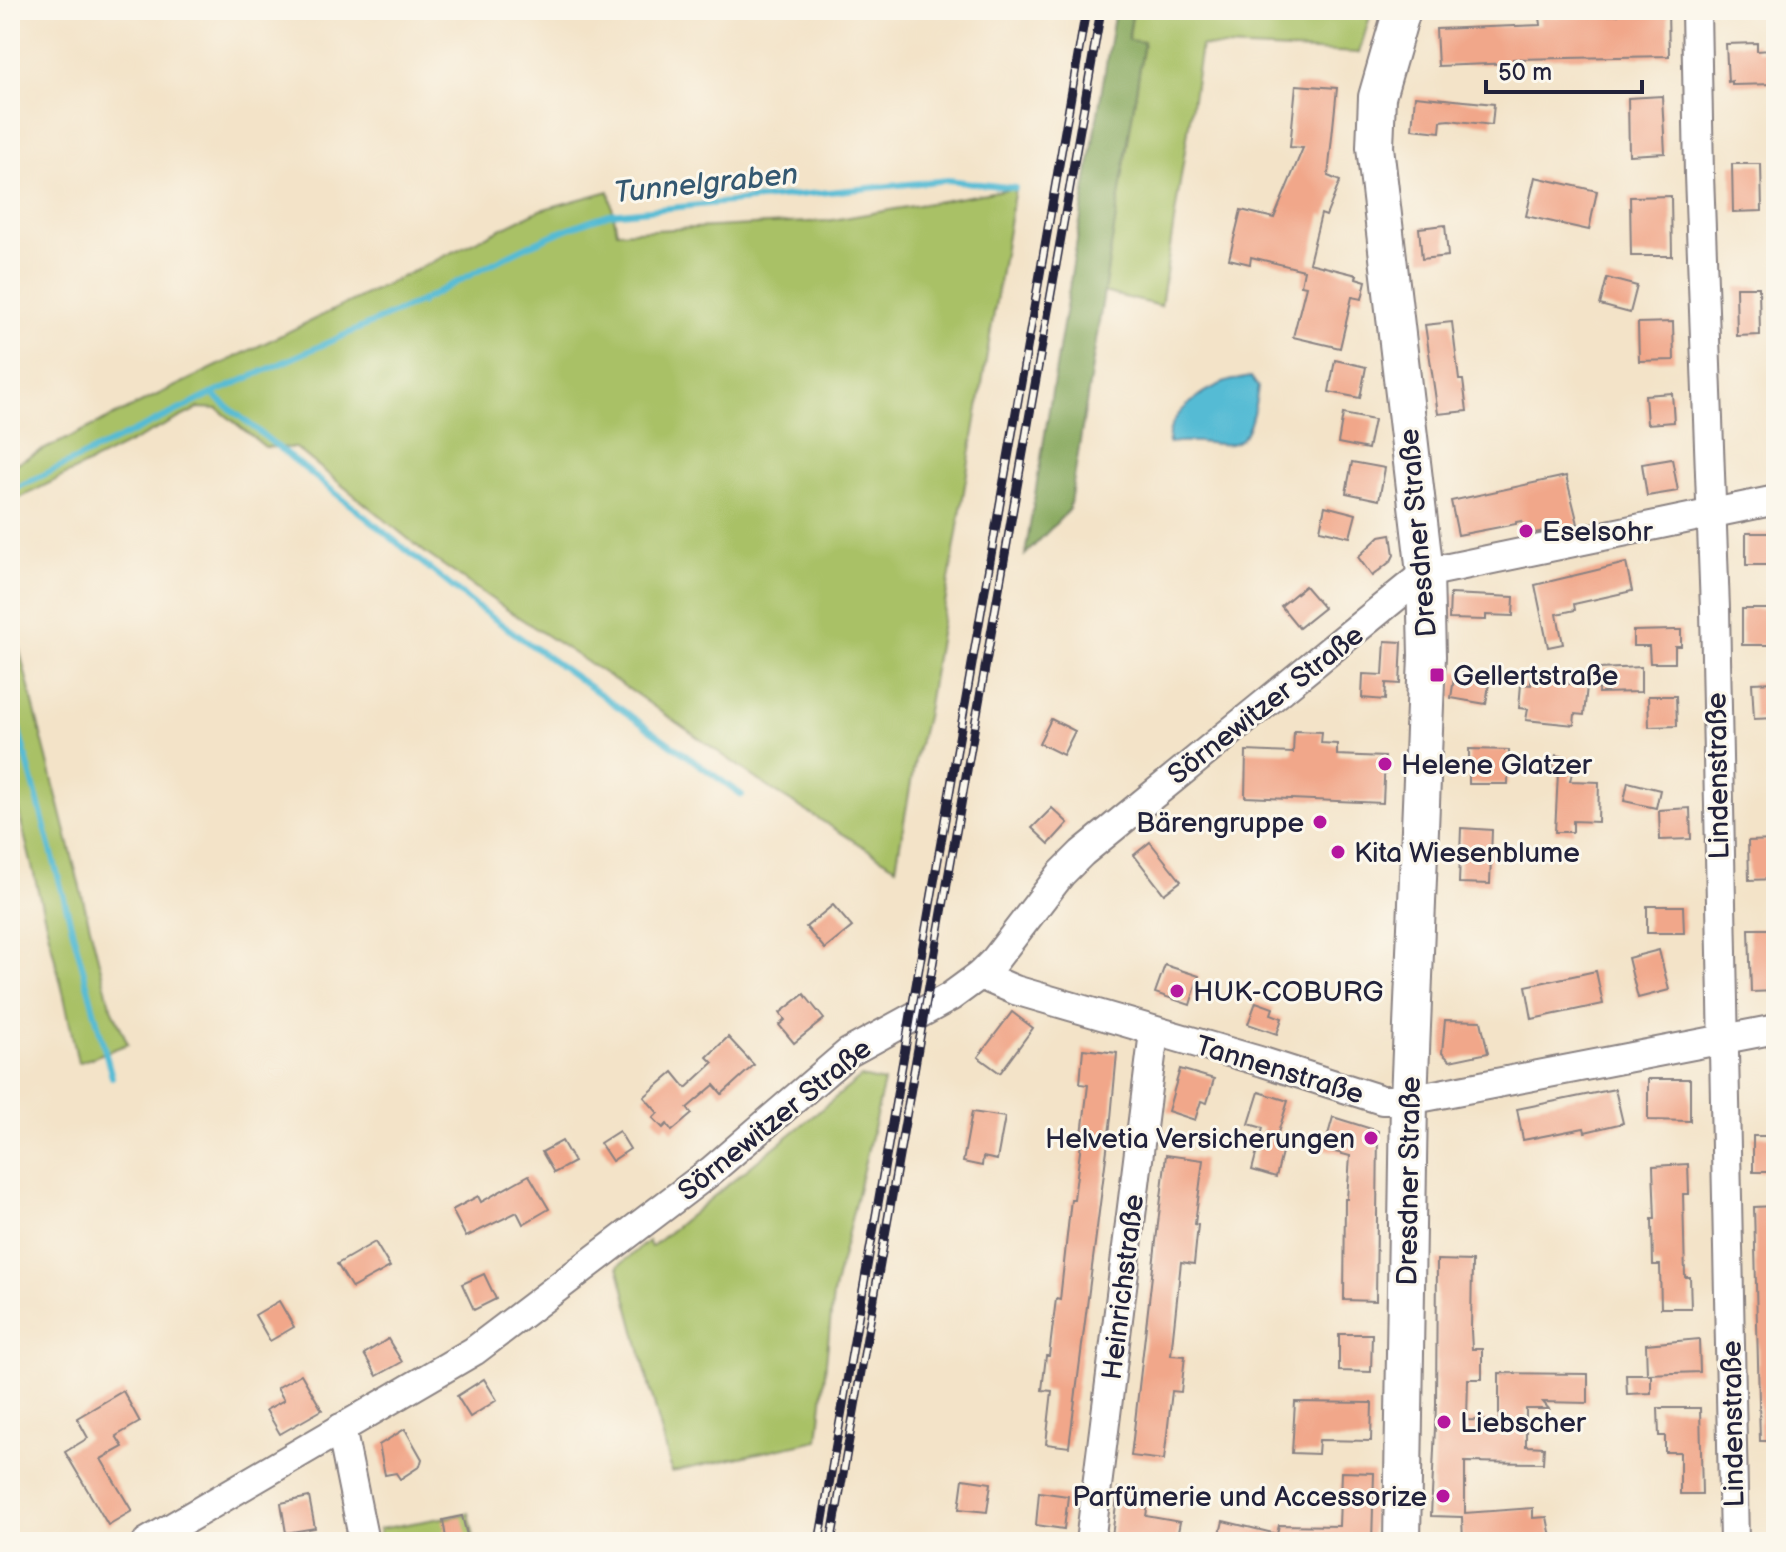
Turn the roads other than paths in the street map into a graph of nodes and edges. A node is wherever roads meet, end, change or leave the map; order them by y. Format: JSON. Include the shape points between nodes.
{"nodes":[{"id":1,"x":1402,"y":10,"type":"edge"},
{"id":2,"x":1696,"y":10,"type":"edge"},
{"id":3,"x":1776,"y":500,"type":"edge"},
{"id":4,"x":1711,"y":513,"type":"junction"},
{"id":5,"x":1425,"y":573,"type":"junction"},
{"id":6,"x":980,"y":975,"type":"junction"},
{"id":7,"x":1776,"y":1029,"type":"edge"},
{"id":8,"x":1154,"y":1032,"type":"junction"},
{"id":9,"x":1722,"y":1041,"type":"junction"},
{"id":10,"x":1409,"y":1100,"type":"junction"},
{"id":11,"x":341,"y":1428,"type":"junction"},
{"id":12,"x":147,"y":1542,"type":"edge"},
{"id":13,"x":364,"y":1542,"type":"edge"},
{"id":14,"x":1090,"y":1542,"type":"edge"},
{"id":15,"x":1402,"y":1542,"type":"edge"},
{"id":16,"x":1734,"y":1542,"type":"edge"}],
"edges":[{"from":1,"to":5,"type":"main road","name":"Dresdner Straße","via":[[1377,97],[1375,147]]},
{"from":2,"to":4,"type":"street","name":"Lindenstraße"},
{"from":3,"to":4,"type":"street"},
{"from":4,"to":5,"type":"street"},
{"from":4,"to":9,"type":"street","name":"Lindenstraße"},
{"from":5,"to":6,"type":"street","name":"Sörnewitzer Straße","via":[[1082,853]]},
{"from":5,"to":10,"type":"main road","name":"Dresdner Straße","via":[[1427,656]]},
{"from":6,"to":8,"type":"street","name":"Tannenstraße"},
{"from":6,"to":11,"type":"street","name":"Sörnewitzer Straße","via":[[848,1053],[711,1171],[474,1351]]},
{"from":7,"to":9,"type":"street","name":"Tannenstraße"},
{"from":8,"to":10,"type":"street","name":"Tannenstraße","via":[[1382,1100]]},
{"from":8,"to":14,"type":"street","name":"Heinrichstraße"},
{"from":9,"to":10,"type":"street","name":"Tannenstraße"},
{"from":9,"to":16,"type":"street","name":"Lindenstraße"},
{"from":10,"to":15,"type":"main road","name":"Dresdner Straße"},
{"from":11,"to":12,"type":"street","name":"Sörnewitzer Straße"},
{"from":11,"to":13,"type":"street"}]}
